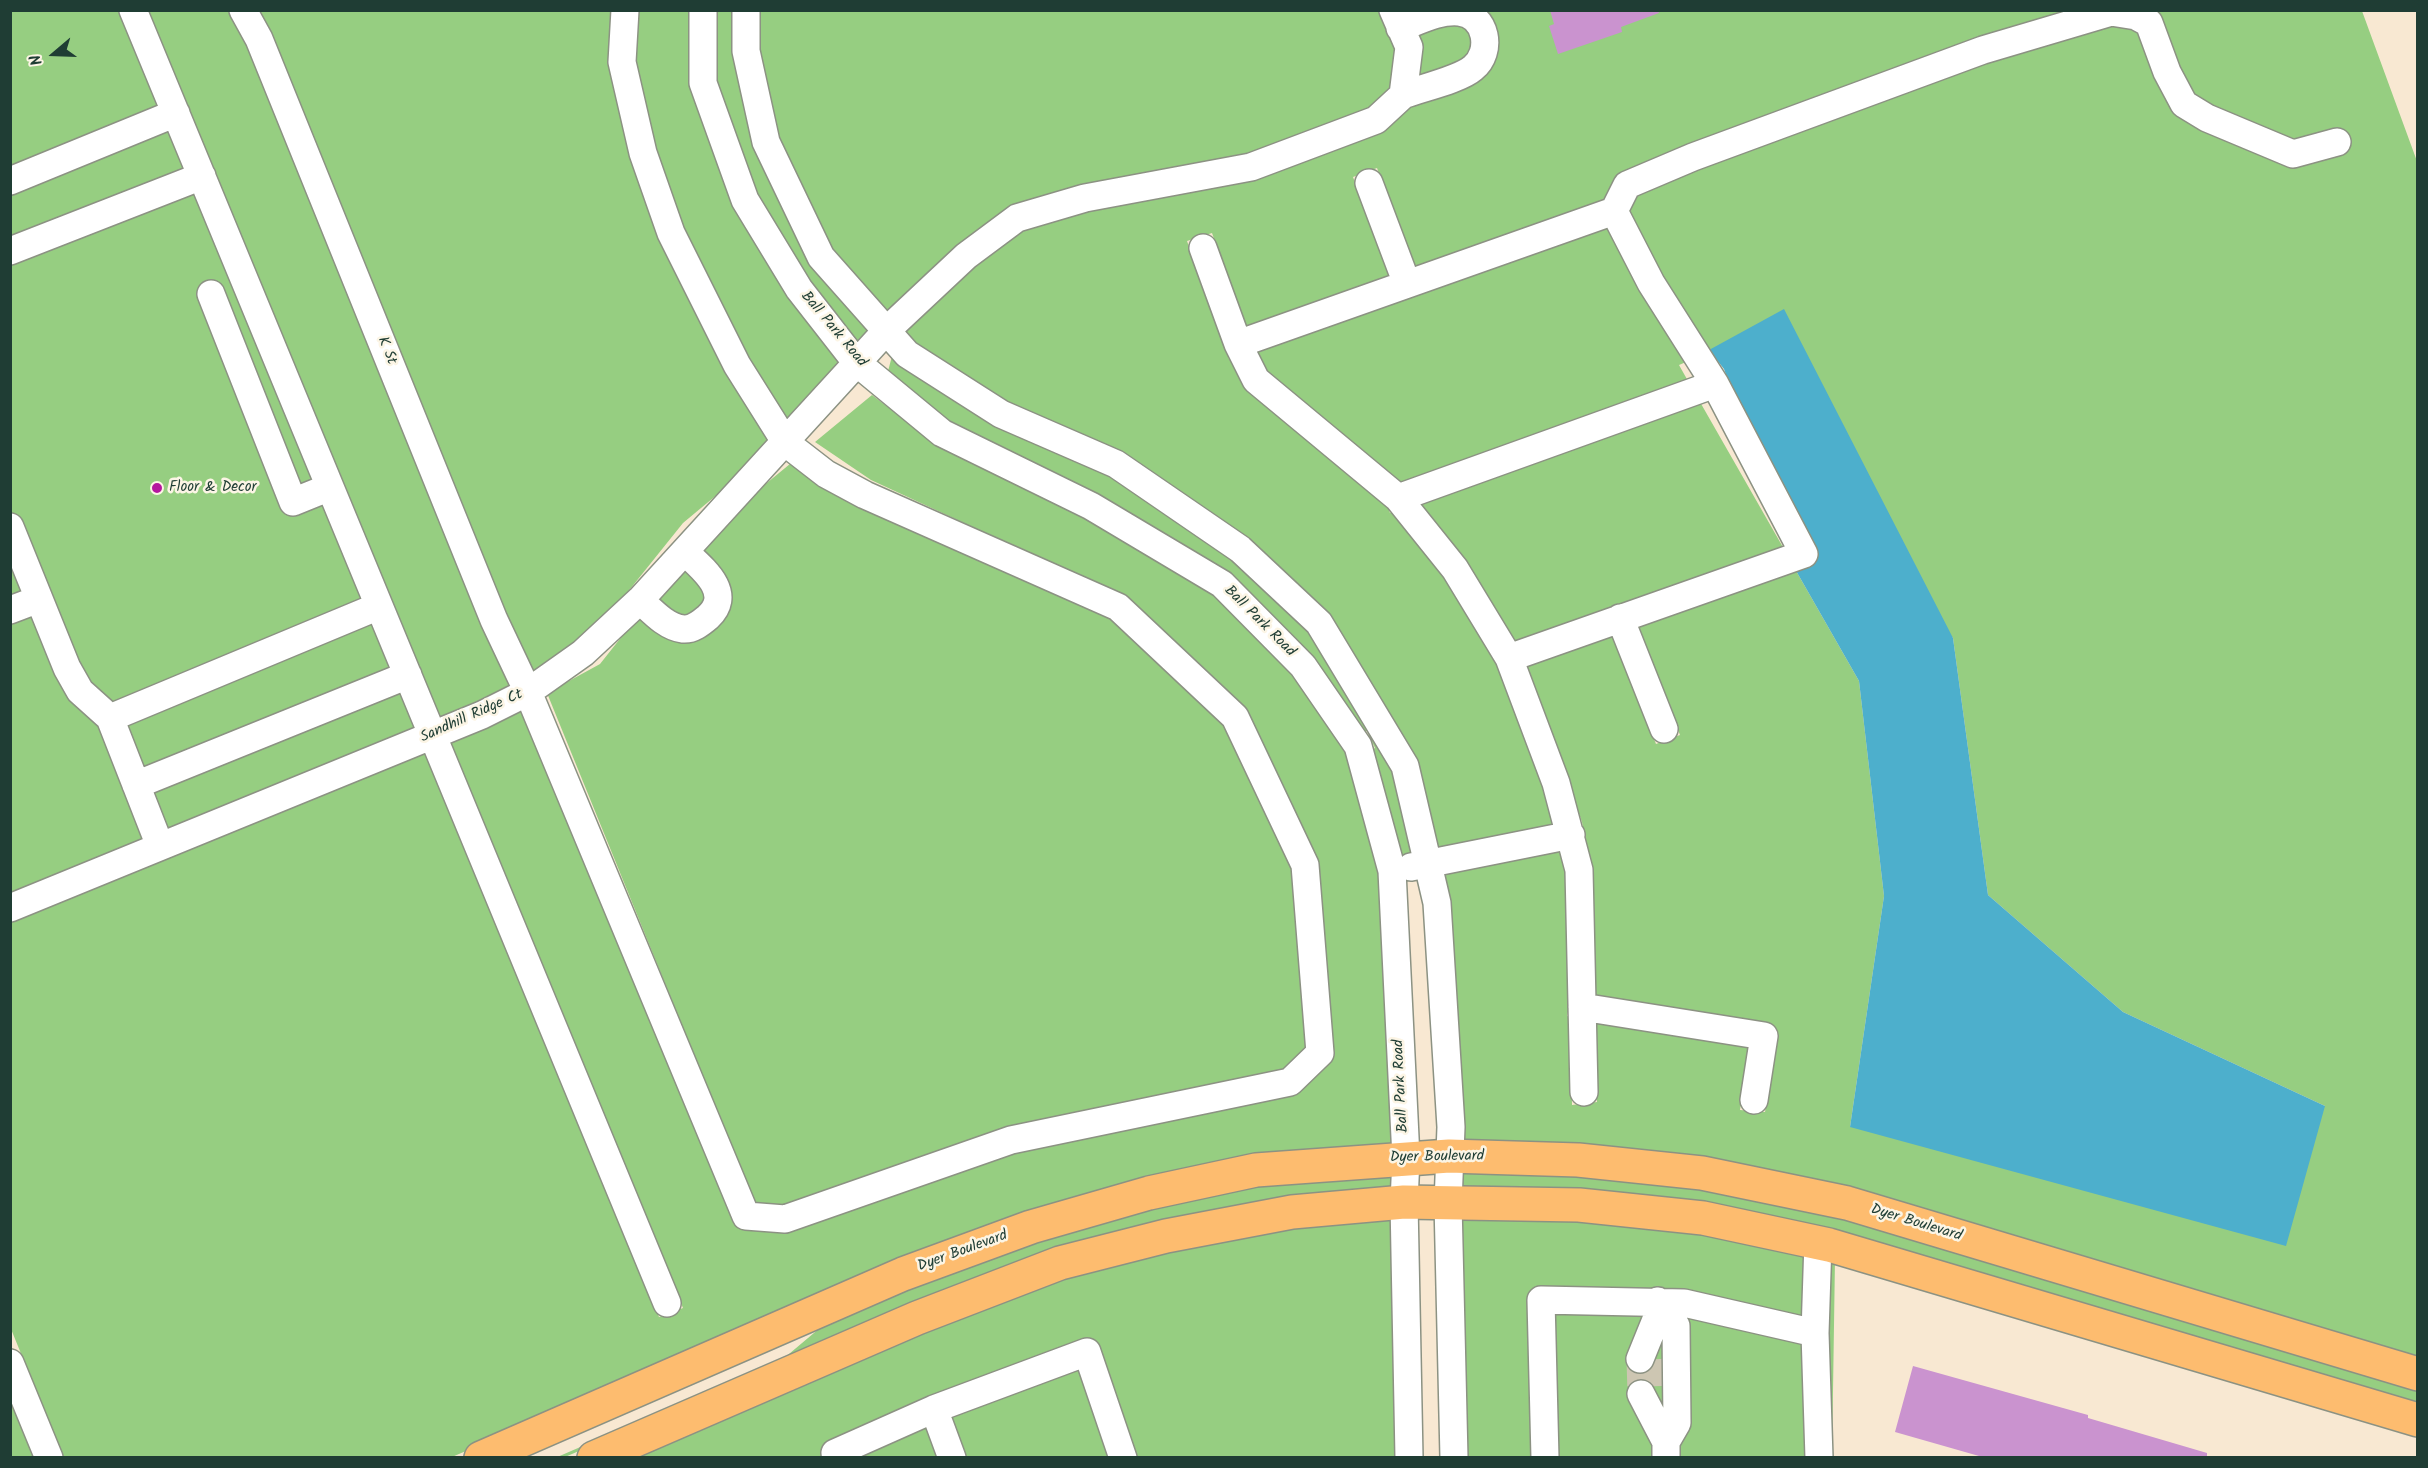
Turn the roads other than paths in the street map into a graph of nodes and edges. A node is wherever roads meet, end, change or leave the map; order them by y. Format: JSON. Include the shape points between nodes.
{"nodes":[{"id":1,"x":133,"y":10,"type":"edge"},
{"id":2,"x":625,"y":10,"type":"edge"},
{"id":3,"x":703,"y":10,"type":"edge"},
{"id":4,"x":746,"y":10,"type":"edge"},
{"id":5,"x":242,"y":11,"type":"edge"},
{"id":6,"x":1397,"y":19,"type":"edge"},
{"id":7,"x":1403,"y":95,"type":"junction"},
{"id":8,"x":176,"y":113,"type":"junction"},
{"id":9,"x":2337,"y":142,"type":"dead end"},
{"id":10,"x":202,"y":176,"type":"junction"},
{"id":11,"x":10,"y":181,"type":"edge"},
{"id":12,"x":1369,"y":183,"type":"dead end"},
{"id":13,"x":1614,"y":211,"type":"junction"},
{"id":14,"x":1203,"y":248,"type":"dead end"},
{"id":15,"x":10,"y":251,"type":"edge"},
{"id":16,"x":1407,"y":284,"type":"junction"},
{"id":17,"x":211,"y":294,"type":"dead end"},
{"id":18,"x":886,"y":331,"type":"junction"},
{"id":19,"x":1238,"y":344,"type":"junction"},
{"id":20,"x":856,"y":362,"type":"junction"},
{"id":21,"x":1715,"y":384,"type":"junction"},
{"id":22,"x":786,"y":443,"type":"junction"},
{"id":23,"x":330,"y":487,"type":"junction"},
{"id":24,"x":1398,"y":498,"type":"junction"},
{"id":25,"x":10,"y":527,"type":"edge"},
{"id":26,"x":685,"y":552,"type":"junction"},
{"id":27,"x":39,"y":599,"type":"junction"},
{"id":28,"x":640,"y":600,"type":"junction"},
{"id":29,"x":379,"y":606,"type":"junction"},
{"id":30,"x":10,"y":610,"type":"edge"},
{"id":31,"x":1620,"y":618,"type":"junction"},
{"id":32,"x":1509,"y":658,"type":"junction"},
{"id":33,"x":408,"y":675,"type":"junction"},
{"id":34,"x":528,"y":692,"type":"junction"},
{"id":35,"x":110,"y":718,"type":"junction"},
{"id":36,"x":1664,"y":729,"type":"dead end"},
{"id":37,"x":433,"y":735,"type":"junction"},
{"id":38,"x":136,"y":785,"type":"junction"},
{"id":39,"x":1571,"y":835,"type":"junction"},
{"id":40,"x":160,"y":846,"type":"junction"},
{"id":41,"x":1428,"y":864,"type":"junction"},
{"id":42,"x":1392,"y":871,"type":"junction"},
{"id":43,"x":10,"y":908,"type":"edge"},
{"id":44,"x":1582,"y":1007,"type":"junction"},
{"id":45,"x":1584,"y":1092,"type":"dead end"},
{"id":46,"x":1754,"y":1100,"type":"dead end"},
{"id":47,"x":1449,"y":1156,"type":"junction"},
{"id":48,"x":1406,"y":1158,"type":"junction"},
{"id":49,"x":1404,"y":1202,"type":"junction"},
{"id":50,"x":1448,"y":1203,"type":"junction"},
{"id":51,"x":1818,"y":1242,"type":"junction"},
{"id":52,"x":667,"y":1303,"type":"dead end"},
{"id":53,"x":826,"y":1307,"type":"junction"},
{"id":54,"x":1664,"y":1313,"type":"junction"},
{"id":55,"x":1815,"y":1333,"type":"junction"},
{"id":56,"x":1650,"y":1359,"type":"tunnel mouth"},
{"id":57,"x":10,"y":1363,"type":"edge"},
{"id":58,"x":2418,"y":1374,"type":"edge"},
{"id":59,"x":1651,"y":1394,"type":"tunnel mouth"},
{"id":60,"x":934,"y":1410,"type":"junction"},
{"id":61,"x":2418,"y":1420,"type":"edge"},
{"id":62,"x":1670,"y":1441,"type":"edge"},
{"id":63,"x":835,"y":1453,"type":"dead end"},
{"id":64,"x":49,"y":1458,"type":"edge"},
{"id":65,"x":481,"y":1458,"type":"edge"},
{"id":66,"x":527,"y":1458,"type":"edge"},
{"id":67,"x":594,"y":1458,"type":"edge"},
{"id":68,"x":952,"y":1458,"type":"edge"},
{"id":69,"x":1123,"y":1458,"type":"edge"},
{"id":70,"x":1409,"y":1458,"type":"edge"},
{"id":71,"x":1454,"y":1458,"type":"edge"},
{"id":72,"x":1545,"y":1458,"type":"edge"},
{"id":73,"x":1819,"y":1458,"type":"edge"}],
"edges":[{"from":1,"to":8,"type":"street"},
{"from":2,"to":22,"type":"street","via":[[622,62],[643,153],[672,233],[737,365]]},
{"from":3,"to":20,"type":"street","name":"Ball Park Road","via":[[703,83],[745,200],[799,289]]},
{"from":4,"to":18,"type":"street","via":[[746,51],[766,142],[820,257]]},
{"from":5,"to":34,"type":"street","name":"K St","via":[[259,39],[494,620]]},
{"from":6,"to":7,"type":"street","via":[[1408,47]]},
{"from":6,"to":7,"type":"street","via":[[1461,12],[1482,27],[1486,45],[1483,59],[1471,70]]},
{"from":7,"to":18,"type":"street","name":"Sandhill Ridge Ct","via":[[1376,120],[1251,167],[1085,198],[1017,218],[966,256]]},
{"from":8,"to":10,"type":"street"},
{"from":8,"to":11,"type":"street"},
{"from":9,"to":13,"type":"street","via":[[2293,154],[2207,118],[2184,104],[2149,23],[2136,16],[2111,12],[1983,50],[1693,157],[1628,185]]},
{"from":10,"to":15,"type":"street"},
{"from":10,"to":23,"type":"street"},
{"from":12,"to":16,"type":"street"},
{"from":13,"to":16,"type":"street"},
{"from":13,"to":21,"type":"street","via":[[1651,283]]},
{"from":14,"to":19,"type":"street"},
{"from":16,"to":19,"type":"street"},
{"from":17,"to":23,"type":"street","via":[[293,502]]},
{"from":18,"to":20,"type":"street","name":"Sandhill Ridge Ct"},
{"from":18,"to":41,"type":"street","via":[[907,354],[1001,414],[1135,477],[1240,549],[1319,623],[1405,766]]},
{"from":19,"to":24,"type":"street","via":[[1256,380]]},
{"from":20,"to":22,"type":"street","name":"Sandhill Ridge Ct"},
{"from":20,"to":42,"type":"street","name":"Ball Park Road","via":[[942,433],[1091,506],[1222,584],[1303,666],[1358,746]]},
{"from":21,"to":24,"type":"street"},
{"from":21,"to":31,"type":"street","via":[[1804,554]]},
{"from":22,"to":26,"type":"street","name":"Sandhill Ridge Ct"},
{"from":22,"to":34,"type":"street","name":"K St","via":[[826,474],[865,495],[1118,607],[1235,717],[1305,865],[1320,1053],[1290,1082],[1011,1140],[785,1219],[746,1216]]},
{"from":23,"to":29,"type":"street"},
{"from":24,"to":32,"type":"street","via":[[1455,569]]},
{"from":25,"to":27,"type":"street"},
{"from":26,"to":28,"type":"street","name":"Sandhill Ridge Ct"},
{"from":26,"to":28,"type":"street","via":[[714,581],[718,596],[714,612],[699,625],[684,629],[664,622]]},
{"from":27,"to":30,"type":"street"},
{"from":27,"to":35,"type":"street","via":[[80,691]]},
{"from":28,"to":34,"type":"street","name":"Sandhill Ridge Ct","via":[[583,653]]},
{"from":29,"to":33,"type":"street"},
{"from":29,"to":35,"type":"street"},
{"from":31,"to":32,"type":"street"},
{"from":31,"to":36,"type":"street"},
{"from":32,"to":39,"type":"street","via":[[1556,783]]},
{"from":33,"to":37,"type":"street"},
{"from":33,"to":38,"type":"street"},
{"from":34,"to":37,"type":"street","name":"Sandhill Ridge Ct"},
{"from":35,"to":38,"type":"street"},
{"from":37,"to":40,"type":"street","name":"Sandhill Ridge Ct"},
{"from":37,"to":52,"type":"street"},
{"from":38,"to":40,"type":"street"},
{"from":39,"to":41,"type":"street"},
{"from":39,"to":44,"type":"street","via":[[1579,870]]},
{"from":40,"to":43,"type":"street","name":"Sandhill Ridge Ct"},
{"from":41,"to":42,"type":"street"},
{"from":41,"to":47,"type":"street","via":[[1437,903],[1451,1127]]},
{"from":42,"to":48,"type":"street","name":"Ball Park Road"},
{"from":44,"to":45,"type":"street"},
{"from":44,"to":46,"type":"street","via":[[1764,1036]]},
{"from":47,"to":48,"type":"main road","name":"Dyer Boulevard"},
{"from":47,"to":50,"type":"street"},
{"from":47,"to":58,"type":"main road","name":"Dyer Boulevard","via":[[1578,1160],[1702,1173],[1847,1203]]},
{"from":48,"to":49,"type":"street","name":"Ball Park Road"},
{"from":48,"to":53,"type":"main road","name":"Dyer Boulevard","via":[[1256,1170],[1149,1193],[1031,1227]]},
{"from":49,"to":50,"type":"main road"},
{"from":49,"to":67,"type":"main road","via":[[1292,1212],[1166,1236],[1060,1263],[917,1318]]},
{"from":49,"to":70,"type":"street","name":"Ball Park Road"},
{"from":50,"to":51,"type":"main road","via":[[1612,1208],[1703,1218]]},
{"from":50,"to":71,"type":"street"},
{"from":51,"to":55,"type":"street"},
{"from":51,"to":61,"type":"main road"},
{"from":53,"to":65,"type":"main road","name":"Dyer Boulevard"},
{"from":53,"to":66,"type":"main road","via":[[779,1348]]},
{"from":54,"to":55,"type":"street","via":[[1684,1303]]},
{"from":54,"to":56,"type":"street"},
{"from":54,"to":62,"type":"street"},
{"from":54,"to":72,"type":"street","via":[[1541,1300]]},
{"from":55,"to":73,"type":"street"},
{"from":57,"to":64,"type":"street"},
{"from":59,"to":62,"type":"street"},
{"from":60,"to":63,"type":"street"},
{"from":60,"to":68,"type":"street"},
{"from":60,"to":69,"type":"street","via":[[1087,1352]]}]}
